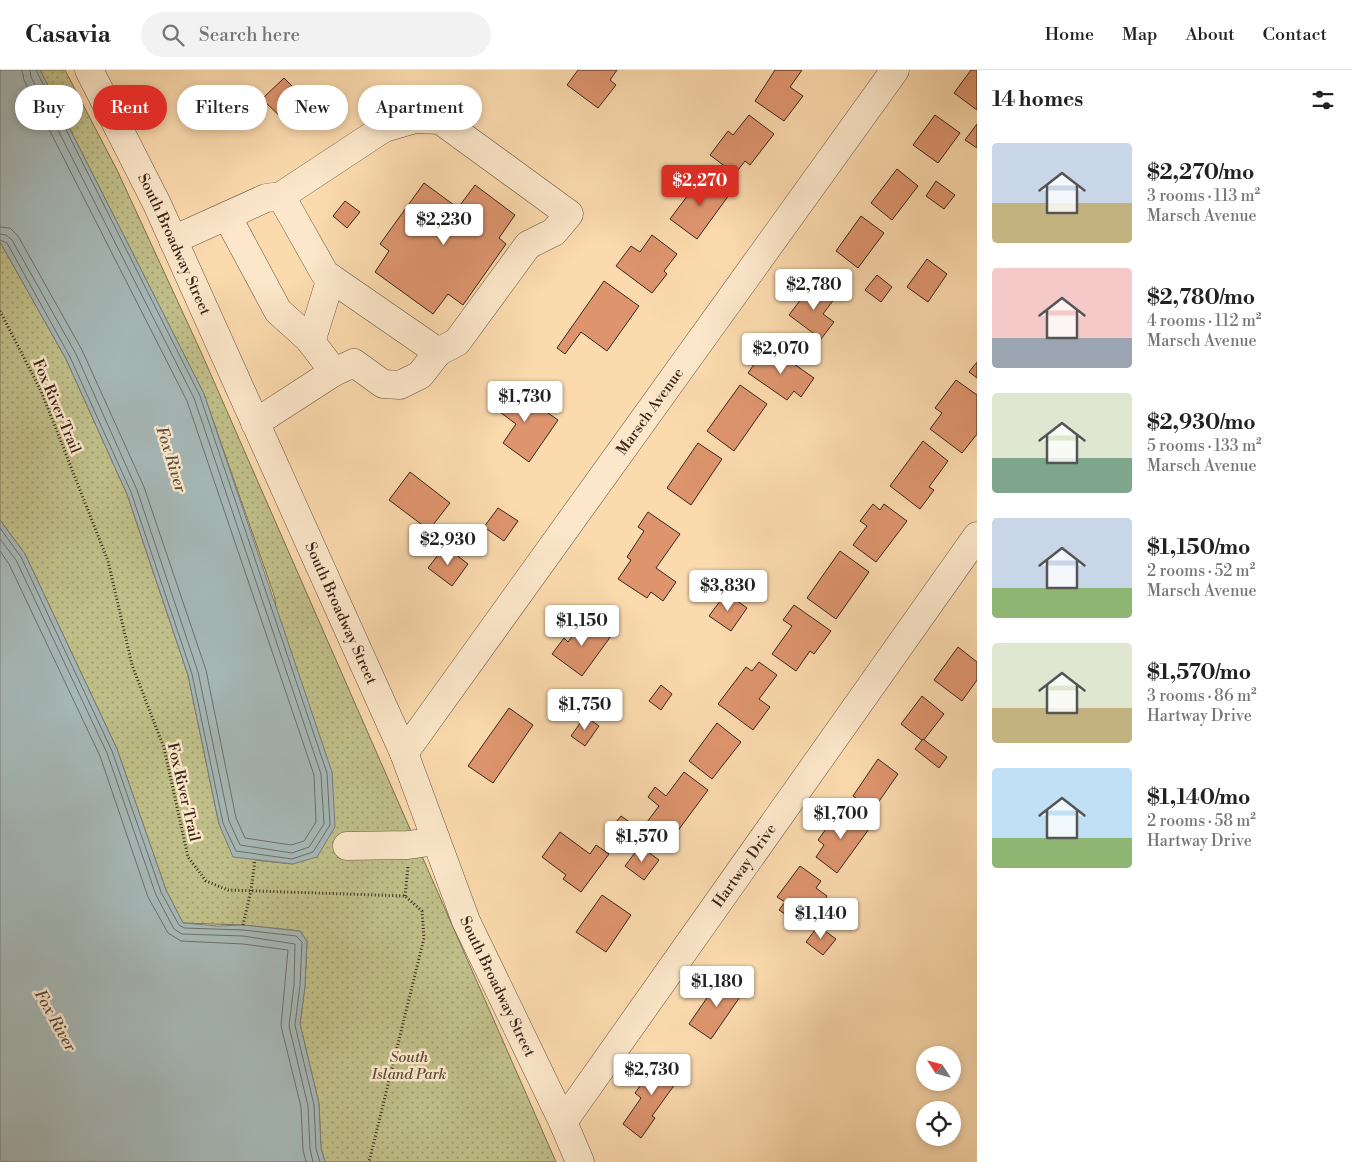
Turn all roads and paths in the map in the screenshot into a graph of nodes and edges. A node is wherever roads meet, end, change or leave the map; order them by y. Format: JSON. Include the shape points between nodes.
{"nodes":[{"id":1,"x":89,"y":70,"type":"edge"},
{"id":2,"x":896,"y":70,"type":"edge"},
{"id":3,"x":281,"y":196,"type":"junction"},
{"id":4,"x":227,"y":216,"type":"junction"},
{"id":5,"x":173,"y":240,"type":"junction"},
{"id":6,"x":331,"y":278,"type":"junction"},
{"id":7,"x":0,"y":311,"type":"edge"},
{"id":8,"x":311,"y":342,"type":"junction"},
{"id":9,"x":438,"y":352,"type":"junction"},
{"id":10,"x":334,"y":372,"type":"junction"},
{"id":11,"x":255,"y":423,"type":"junction"},
{"id":12,"x":977,"y":536,"type":"edge"},
{"id":13,"x":404,"y":753,"type":"junction"},
{"id":14,"x":436,"y":841,"type":"junction"},
{"id":15,"x":408,"y":845,"type":"junction"},
{"id":16,"x":346,"y":846,"type":"dead end"},
{"id":17,"x":255,"y":860,"type":"dead end"},
{"id":18,"x":251,"y":891,"type":"junction"},
{"id":19,"x":405,"y":896,"type":"junction"},
{"id":20,"x":243,"y":925,"type":"dead end"},
{"id":21,"x":563,"y":1122,"type":"junction"},
{"id":22,"x":369,"y":1162,"type":"edge"},
{"id":23,"x":580,"y":1162,"type":"edge"}],
"edges":[{"from":1,"to":5,"type":"street","name":"South Broadway Street"},
{"from":2,"to":13,"type":"street","name":"Marsch Avenue"},
{"from":3,"to":4,"type":"street","via":[[266,198]]},
{"from":3,"to":6,"type":"street"},
{"from":3,"to":9,"type":"street","via":[[384,128],[415,120],[440,120],[569,214],[554,232],[528,245],[456,342]]},
{"from":4,"to":5,"type":"street"},
{"from":4,"to":8,"type":"street","via":[[278,312]]},
{"from":5,"to":11,"type":"street","name":"South Broadway Street"},
{"from":6,"to":8,"type":"street"},
{"from":6,"to":9,"type":"street"},
{"from":7,"to":18,"type":"path","name":"Fox River Trail","via":[[41,391],[108,561],[132,665],[164,748],[188,857],[206,881],[228,890]]},
{"from":8,"to":10,"type":"street"},
{"from":9,"to":10,"type":"street","via":[[420,376],[400,385],[383,384],[354,363]]},
{"from":10,"to":11,"type":"street"},
{"from":11,"to":13,"type":"street","name":"South Broadway Street"},
{"from":12,"to":21,"type":"street","name":"Hartway Drive"},
{"from":13,"to":14,"type":"street","name":"South Broadway Street"},
{"from":14,"to":15,"type":"street"},
{"from":14,"to":21,"type":"street","name":"South Broadway Street","via":[[466,921]]},
{"from":15,"to":16,"type":"street"},
{"from":15,"to":19,"type":"path"},
{"from":17,"to":18,"type":"path"},
{"from":18,"to":19,"type":"path","name":"Fox River Trail"},
{"from":18,"to":20,"type":"path"},
{"from":19,"to":22,"type":"path","via":[[422,911],[424,938]]},
{"from":21,"to":23,"type":"street","name":"South Broadway Street"}]}
